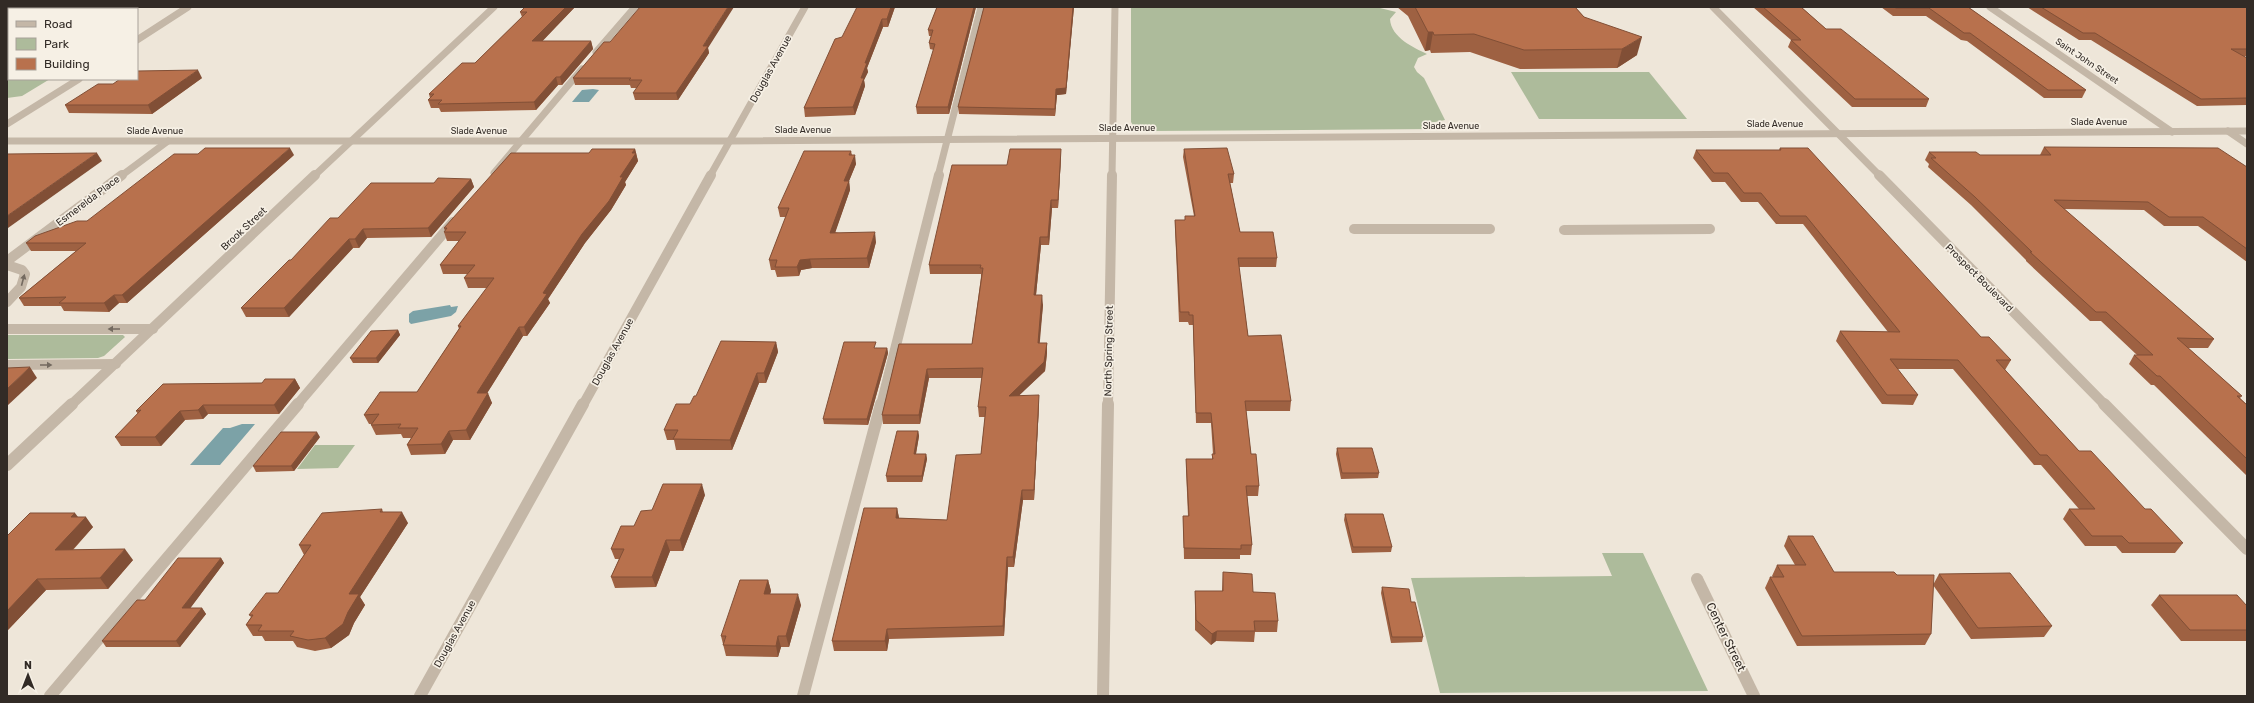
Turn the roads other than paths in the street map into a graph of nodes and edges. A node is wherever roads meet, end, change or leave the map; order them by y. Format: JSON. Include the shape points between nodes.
{"nodes":[{"id":1,"x":188,"y":7,"type":"edge"},
{"id":2,"x":494,"y":7,"type":"edge"},
{"id":3,"x":634,"y":7,"type":"edge"},
{"id":4,"x":805,"y":7,"type":"edge"},
{"id":5,"x":981,"y":7,"type":"edge"},
{"id":6,"x":1115,"y":7,"type":"edge"},
{"id":7,"x":1713,"y":7,"type":"edge"},
{"id":8,"x":1990,"y":7,"type":"edge"},
{"id":9,"x":138,"y":39,"type":"edge"},
{"id":10,"x":77,"y":80,"type":"edge"},
{"id":11,"x":7,"y":124,"type":"edge"},
{"id":12,"x":2228,"y":131,"type":"junction"},
{"id":13,"x":2247,"y":131,"type":"edge"},
{"id":14,"x":2172,"y":132,"type":"junction"},
{"id":15,"x":1836,"y":134,"type":"junction"},
{"id":16,"x":1112,"y":138,"type":"junction"},
{"id":17,"x":947,"y":139,"type":"junction"},
{"id":18,"x":7,"y":141,"type":"edge"},
{"id":19,"x":168,"y":141,"type":"junction"},
{"id":20,"x":353,"y":141,"type":"junction"},
{"id":21,"x":522,"y":141,"type":"junction"},
{"id":22,"x":730,"y":141,"type":"junction"},
{"id":23,"x":2247,"y":144,"type":"edge"},
{"id":24,"x":486,"y":183,"type":"edge"},
{"id":25,"x":460,"y":213,"type":"edge"},
{"id":26,"x":1710,"y":229,"type":"dead end"},
{"id":27,"x":1354,"y":230,"type":"dead end"},
{"id":28,"x":1490,"y":230,"type":"dead end"},
{"id":29,"x":1564,"y":230,"type":"dead end"},
{"id":30,"x":7,"y":262,"type":"edge"},
{"id":31,"x":7,"y":265,"type":"edge"},
{"id":32,"x":7,"y":302,"type":"edge"},
{"id":33,"x":7,"y":329,"type":"edge"},
{"id":34,"x":153,"y":329,"type":"junction"},
{"id":35,"x":116,"y":364,"type":"junction"},
{"id":36,"x":7,"y":365,"type":"edge"},
{"id":37,"x":7,"y":465,"type":"edge"},
{"id":38,"x":2247,"y":548,"type":"edge"},
{"id":39,"x":1697,"y":579,"type":"dead end"},
{"id":40,"x":50,"y":696,"type":"edge"},
{"id":41,"x":420,"y":696,"type":"edge"},
{"id":42,"x":803,"y":696,"type":"edge"},
{"id":43,"x":1103,"y":696,"type":"edge"},
{"id":44,"x":1754,"y":696,"type":"edge"}],
"edges":[{"from":1,"to":9,"type":"street"},
{"from":2,"to":20,"type":"street","name":"Brook Street"},
{"from":3,"to":21,"type":"street"},
{"from":4,"to":22,"type":"street","name":"Douglas Avenue"},
{"from":5,"to":17,"type":"street"},
{"from":6,"to":16,"type":"street","name":"North Spring Street"},
{"from":7,"to":15,"type":"street","name":"Prospect Boulevard"},
{"from":8,"to":14,"type":"street","name":"Saint John Street"},
{"from":10,"to":11,"type":"street"},
{"from":12,"to":13,"type":"street","name":"Slade Avenue"},
{"from":12,"to":14,"type":"street","name":"Slade Avenue"},
{"from":12,"to":23,"type":"street"},
{"from":14,"to":15,"type":"street","name":"Slade Avenue"},
{"from":15,"to":16,"type":"street","name":"Slade Avenue"},
{"from":15,"to":38,"type":"street","name":"Prospect Boulevard"},
{"from":16,"to":17,"type":"street","name":"Slade Avenue"},
{"from":16,"to":43,"type":"street","name":"North Spring Street"},
{"from":17,"to":22,"type":"street","name":"Slade Avenue"},
{"from":17,"to":42,"type":"street","via":[[885,389]]},
{"from":18,"to":19,"type":"street","name":"Slade Avenue"},
{"from":19,"to":20,"type":"street","name":"Slade Avenue"},
{"from":19,"to":30,"type":"street","name":"Esmerelda Place"},
{"from":20,"to":21,"type":"street","name":"Slade Avenue"},
{"from":20,"to":34,"type":"street","name":"Brook Street"},
{"from":21,"to":22,"type":"street","name":"Slade Avenue"},
{"from":21,"to":24,"type":"street"},
{"from":22,"to":41,"type":"street","name":"Douglas Avenue"},
{"from":25,"to":40,"type":"street"},
{"from":26,"to":29,"type":"street"},
{"from":27,"to":28,"type":"street"},
{"from":32,"to":31,"type":"street","one_way":true,"via":[[21,287],[25,274],[22,270]]},
{"from":34,"to":33,"type":"street","one_way":true},
{"from":34,"to":35,"type":"street","name":"Brook Street"},
{"from":36,"to":35,"type":"street","one_way":true},
{"from":35,"to":37,"type":"street","name":"Brook Street"},
{"from":39,"to":44,"type":"street","name":"Center Street"}]}
